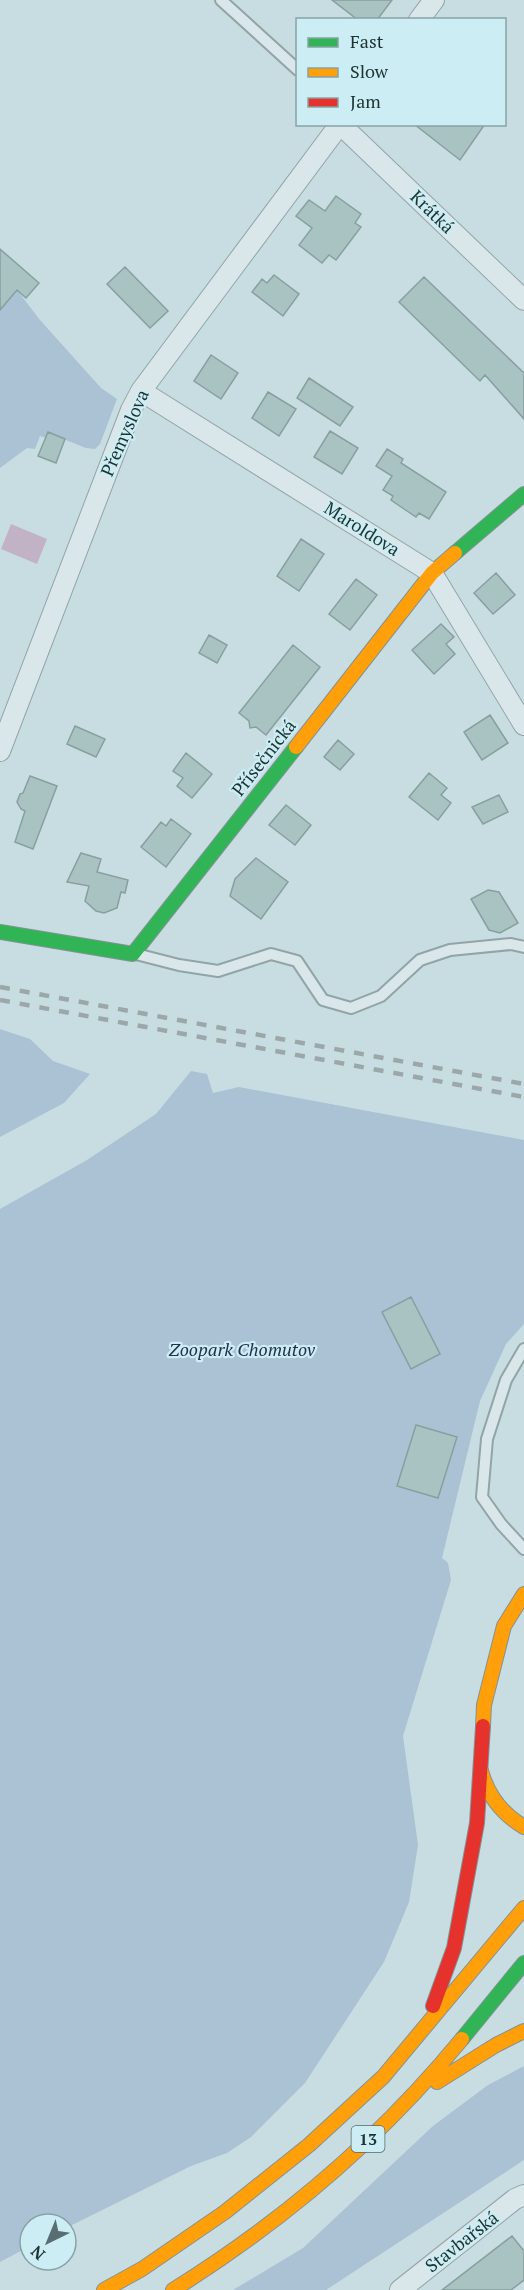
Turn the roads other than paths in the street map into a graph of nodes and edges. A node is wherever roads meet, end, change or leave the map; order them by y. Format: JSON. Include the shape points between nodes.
{"nodes":[{"id":1,"x":221,"y":0,"type":"edge"},
{"id":2,"x":434,"y":0,"type":"edge"},
{"id":3,"x":420,"y":18,"type":"edge"},
{"id":4,"x":296,"y":69,"type":"edge"},
{"id":5,"x":339,"y":126,"type":"edge"},
{"id":6,"x":342,"y":126,"type":"edge"},
{"id":7,"x":524,"y":300,"type":"edge"},
{"id":8,"x":141,"y":391,"type":"junction"},
{"id":9,"x":524,"y":494,"type":"edge"},
{"id":10,"x":432,"y":573,"type":"junction"},
{"id":11,"x":524,"y":724,"type":"edge"},
{"id":12,"x":0,"y":748,"type":"edge"},
{"id":13,"x":0,"y":933,"type":"edge"},
{"id":14,"x":524,"y":947,"type":"edge"},
{"id":15,"x":133,"y":954,"type":"junction"},
{"id":16,"x":524,"y":1349,"type":"edge"},
{"id":17,"x":524,"y":1549,"type":"edge"},
{"id":18,"x":524,"y":1594,"type":"edge"},
{"id":19,"x":480,"y":1765,"type":"junction"},
{"id":20,"x":524,"y":1827,"type":"edge"},
{"id":21,"x":524,"y":1908,"type":"edge"},
{"id":22,"x":524,"y":1963,"type":"edge"},
{"id":23,"x":424,"y":2030,"type":"junction"},
{"id":24,"x":524,"y":2031,"type":"edge"},
{"id":25,"x":410,"y":2098,"type":"junction"},
{"id":26,"x":524,"y":2195,"type":"edge"},
{"id":27,"x":104,"y":2290,"type":"edge"},
{"id":28,"x":172,"y":2290,"type":"edge"},
{"id":29,"x":400,"y":2290,"type":"edge"}],
"edges":[{"from":1,"to":4,"type":"lane"},
{"from":2,"to":3,"type":"street"},
{"from":5,"to":8,"type":"street","name":"Přemyslova"},
{"from":6,"to":7,"type":"street","name":"Krátká"},
{"from":8,"to":10,"type":"street","name":"Maroldova"},
{"from":8,"to":12,"type":"street","name":"Přemyslova"},
{"from":9,"to":10,"type":"main road","name":"Přísečnická"},
{"from":10,"to":11,"type":"street","name":"Maroldova"},
{"from":10,"to":15,"type":"main road","name":"Přísečnická"},
{"from":13,"to":15,"type":"main road"},
{"from":14,"to":15,"type":"lane","via":[[511,944],[450,950],[420,960],[381,996],[351,1008],[323,1000],[297,961],[271,954],[218,970]]},
{"from":16,"to":17,"type":"lane","via":[[506,1380],[487,1439],[482,1497]]},
{"from":18,"to":19,"type":"main road","via":[[504,1626],[484,1705]]},
{"from":19,"to":20,"type":"main road","via":[[494,1801],[509,1818]]},
{"from":19,"to":23,"type":"main road","via":[[477,1823],[454,1948]]},
{"from":21,"to":23,"type":"main road","number":"13"},
{"from":22,"to":25,"type":"main road","number":"13"},
{"from":23,"to":27,"type":"main road","number":"13","via":[[383,2077],[309,2145],[225,2212]]},
{"from":24,"to":25,"type":"main road"},
{"from":25,"to":28,"type":"main road","number":"13","via":[[317,2188]]},
{"from":26,"to":29,"type":"street","name":"Stavbařská"}]}
